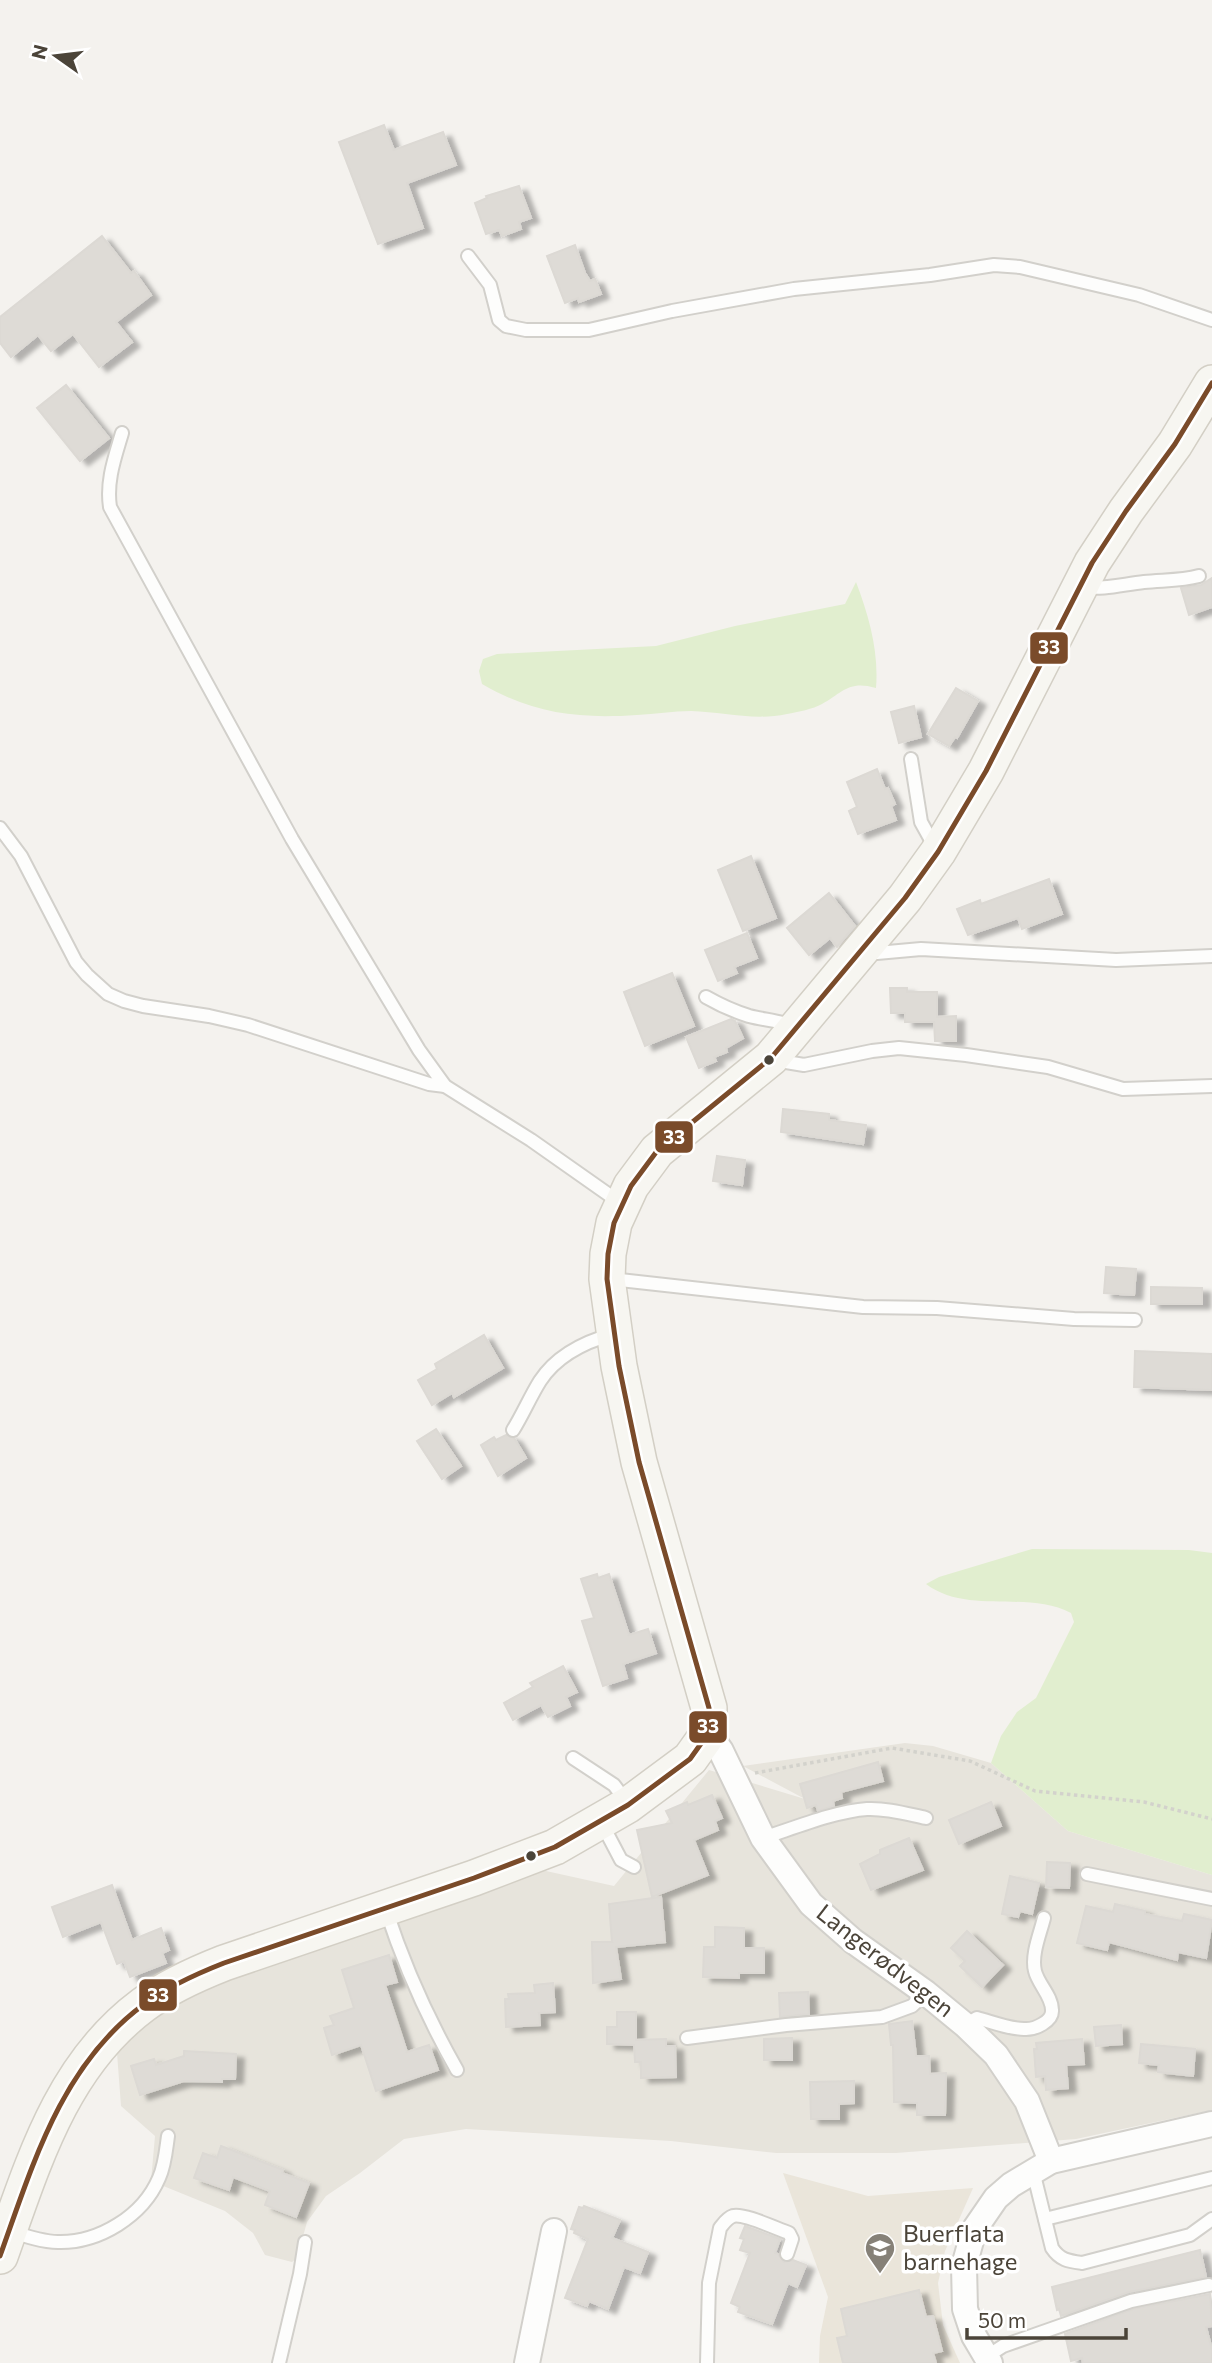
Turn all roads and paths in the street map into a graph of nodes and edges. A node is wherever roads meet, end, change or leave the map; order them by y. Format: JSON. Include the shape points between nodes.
{"nodes":[{"id":1,"x":468,"y":256,"type":"dead end"},
{"id":2,"x":1212,"y":320,"type":"edge"},
{"id":3,"x":1212,"y":383,"type":"edge"},
{"id":4,"x":122,"y":433,"type":"dead end"},
{"id":5,"x":1199,"y":576,"type":"dead end"},
{"id":6,"x":1079,"y":586,"type":"junction"},
{"id":7,"x":911,"y":759,"type":"dead end"},
{"id":8,"x":0,"y":828,"type":"edge"},
{"id":9,"x":938,"y":852,"type":"junction"},
{"id":10,"x":861,"y":949,"type":"junction"},
{"id":11,"x":1212,"y":956,"type":"edge"},
{"id":12,"x":706,"y":997,"type":"dead end"},
{"id":13,"x":797,"y":1029,"type":"junction"},
{"id":14,"x":771,"y":1058,"type":"junction"},
{"id":15,"x":445,"y":1086,"type":"junction"},
{"id":16,"x":1212,"y":1086,"type":"edge"},
{"id":17,"x":622,"y":1205,"type":"junction"},
{"id":18,"x":607,"y":1279,"type":"junction"},
{"id":19,"x":1135,"y":1320,"type":"dead end"},
{"id":20,"x":614,"y":1334,"type":"junction"},
{"id":21,"x":513,"y":1430,"type":"dead end"},
{"id":22,"x":705,"y":1738,"type":"junction"},
{"id":23,"x":573,"y":1758,"type":"dead end"},
{"id":24,"x":732,"y":1777,"type":"junction"},
{"id":25,"x":614,"y":1813,"type":"junction"},
{"id":26,"x":926,"y":1818,"type":"dead end"},
{"id":27,"x":1212,"y":1819,"type":"edge"},
{"id":28,"x":763,"y":1838,"type":"junction"},
{"id":29,"x":634,"y":1867,"type":"dead end"},
{"id":30,"x":1087,"y":1874,"type":"dead end"},
{"id":31,"x":1212,"y":1899,"type":"edge"},
{"id":32,"x":385,"y":1906,"type":"junction"},
{"id":33,"x":1044,"y":1918,"type":"dead end"},
{"id":34,"x":926,"y":1993,"type":"junction"},
{"id":35,"x":965,"y":2025,"type":"junction"},
{"id":36,"x":687,"y":2038,"type":"dead end"},
{"id":37,"x":457,"y":2070,"type":"dead end"},
{"id":38,"x":1212,"y":2124,"type":"edge"},
{"id":39,"x":168,"y":2136,"type":"dead end"},
{"id":40,"x":1042,"y":2166,"type":"junction"},
{"id":41,"x":1212,"y":2178,"type":"edge"},
{"id":42,"x":1045,"y":2219,"type":"junction"},
{"id":43,"x":1212,"y":2219,"type":"edge"},
{"id":44,"x":554,"y":2231,"type":"dead end"},
{"id":45,"x":3,"y":2238,"type":"edge"},
{"id":46,"x":305,"y":2242,"type":"dead end"},
{"id":47,"x":787,"y":2254,"type":"dead end"},
{"id":48,"x":1209,"y":2285,"type":"dead end"},
{"id":49,"x":988,"y":2360,"type":"edge"},
{"id":50,"x":709,"y":2362,"type":"edge"},
{"id":51,"x":279,"y":2363,"type":"edge"},
{"id":52,"x":527,"y":2363,"type":"edge"}],
"edges":[{"from":1,"to":2,"type":"lane","via":[[490,285],[499,320],[526,330],[589,330],[794,289],[994,265],[1139,295]]},
{"from":3,"to":6,"type":"main road"},
{"from":4,"to":15,"type":"lane","via":[[111,471],[110,507],[292,839]]},
{"from":5,"to":6,"type":"lane","via":[[1094,589]]},
{"from":6,"to":9,"type":"main road","via":[[986,771]]},
{"from":7,"to":9,"type":"lane","via":[[921,822]]},
{"from":8,"to":15,"type":"lane","via":[[21,856],[76,962],[108,993],[143,1006],[248,1025]]},
{"from":9,"to":10,"type":"main road"},
{"from":10,"to":11,"type":"lane","via":[[1116,960]]},
{"from":10,"to":13,"type":"main road"},
{"from":12,"to":13,"type":"lane","via":[[725,1008]]},
{"from":13,"to":14,"type":"main road"},
{"from":14,"to":16,"type":"lane","via":[[804,1065],[899,1048],[1048,1067],[1123,1089]]},
{"from":14,"to":17,"type":"main road","via":[[657,1151]]},
{"from":15,"to":17,"type":"lane"},
{"from":17,"to":18,"type":"main road","via":[[611,1237]]},
{"from":18,"to":19,"type":"lane","via":[[863,1307]]},
{"from":18,"to":20,"type":"main road"},
{"from":20,"to":21,"type":"lane","via":[[577,1346],[554,1364]]},
{"from":20,"to":22,"type":"main road","via":[[639,1462],[709,1708]]},
{"from":22,"to":24,"type":"street","name":"Langerødvegen","via":[[721,1751]]},
{"from":22,"to":25,"type":"main road","via":[[690,1759]]},
{"from":23,"to":25,"type":"lane","via":[[614,1785]]},
{"from":24,"to":27,"type":"path","via":[[892,1748],[970,1761],[1035,1791],[1144,1802]]},
{"from":24,"to":28,"type":"street","name":"Langerødvegen"},
{"from":25,"to":29,"type":"lane","via":[[611,1846],[621,1860]]},
{"from":25,"to":32,"type":"main road","via":[[520,1862]]},
{"from":26,"to":28,"type":"lane","via":[[865,1810]]},
{"from":28,"to":34,"type":"street","name":"Langerødvegen","via":[[811,1904],[853,1941]]},
{"from":30,"to":31,"type":"lane"},
{"from":32,"to":37,"type":"lane","via":[[436,2034]]},
{"from":32,"to":45,"type":"main road","via":[[201,1972],[144,2005],[120,2025],[77,2074],[61,2102]]},
{"from":33,"to":35,"type":"lane","via":[[1034,1969],[1051,2001],[1051,2018],[1025,2030],[977,2018]]},
{"from":34,"to":35,"type":"street","name":"Langerødvegen"},
{"from":34,"to":36,"type":"lane","via":[[912,2006],[882,2017]]},
{"from":35,"to":40,"type":"street","name":"Langerødvegen","via":[[996,2055],[1027,2101]]},
{"from":38,"to":40,"type":"street"},
{"from":39,"to":45,"type":"lane","via":[[159,2181],[118,2225],[95,2236],[58,2242]]},
{"from":40,"to":42,"type":"lane"},
{"from":40,"to":49,"type":"street","via":[[996,2198],[967,2248],[965,2309]]},
{"from":41,"to":42,"type":"lane"},
{"from":42,"to":43,"type":"lane","via":[[1058,2257],[1082,2263],[1190,2235]]},
{"from":44,"to":52,"type":"street"},
{"from":46,"to":51,"type":"lane"},
{"from":47,"to":50,"type":"lane","via":[[792,2239],[789,2233],[740,2216],[725,2221],[709,2283]]},
{"from":48,"to":49,"type":"lane","via":[[1131,2301],[1003,2346]]}]}
